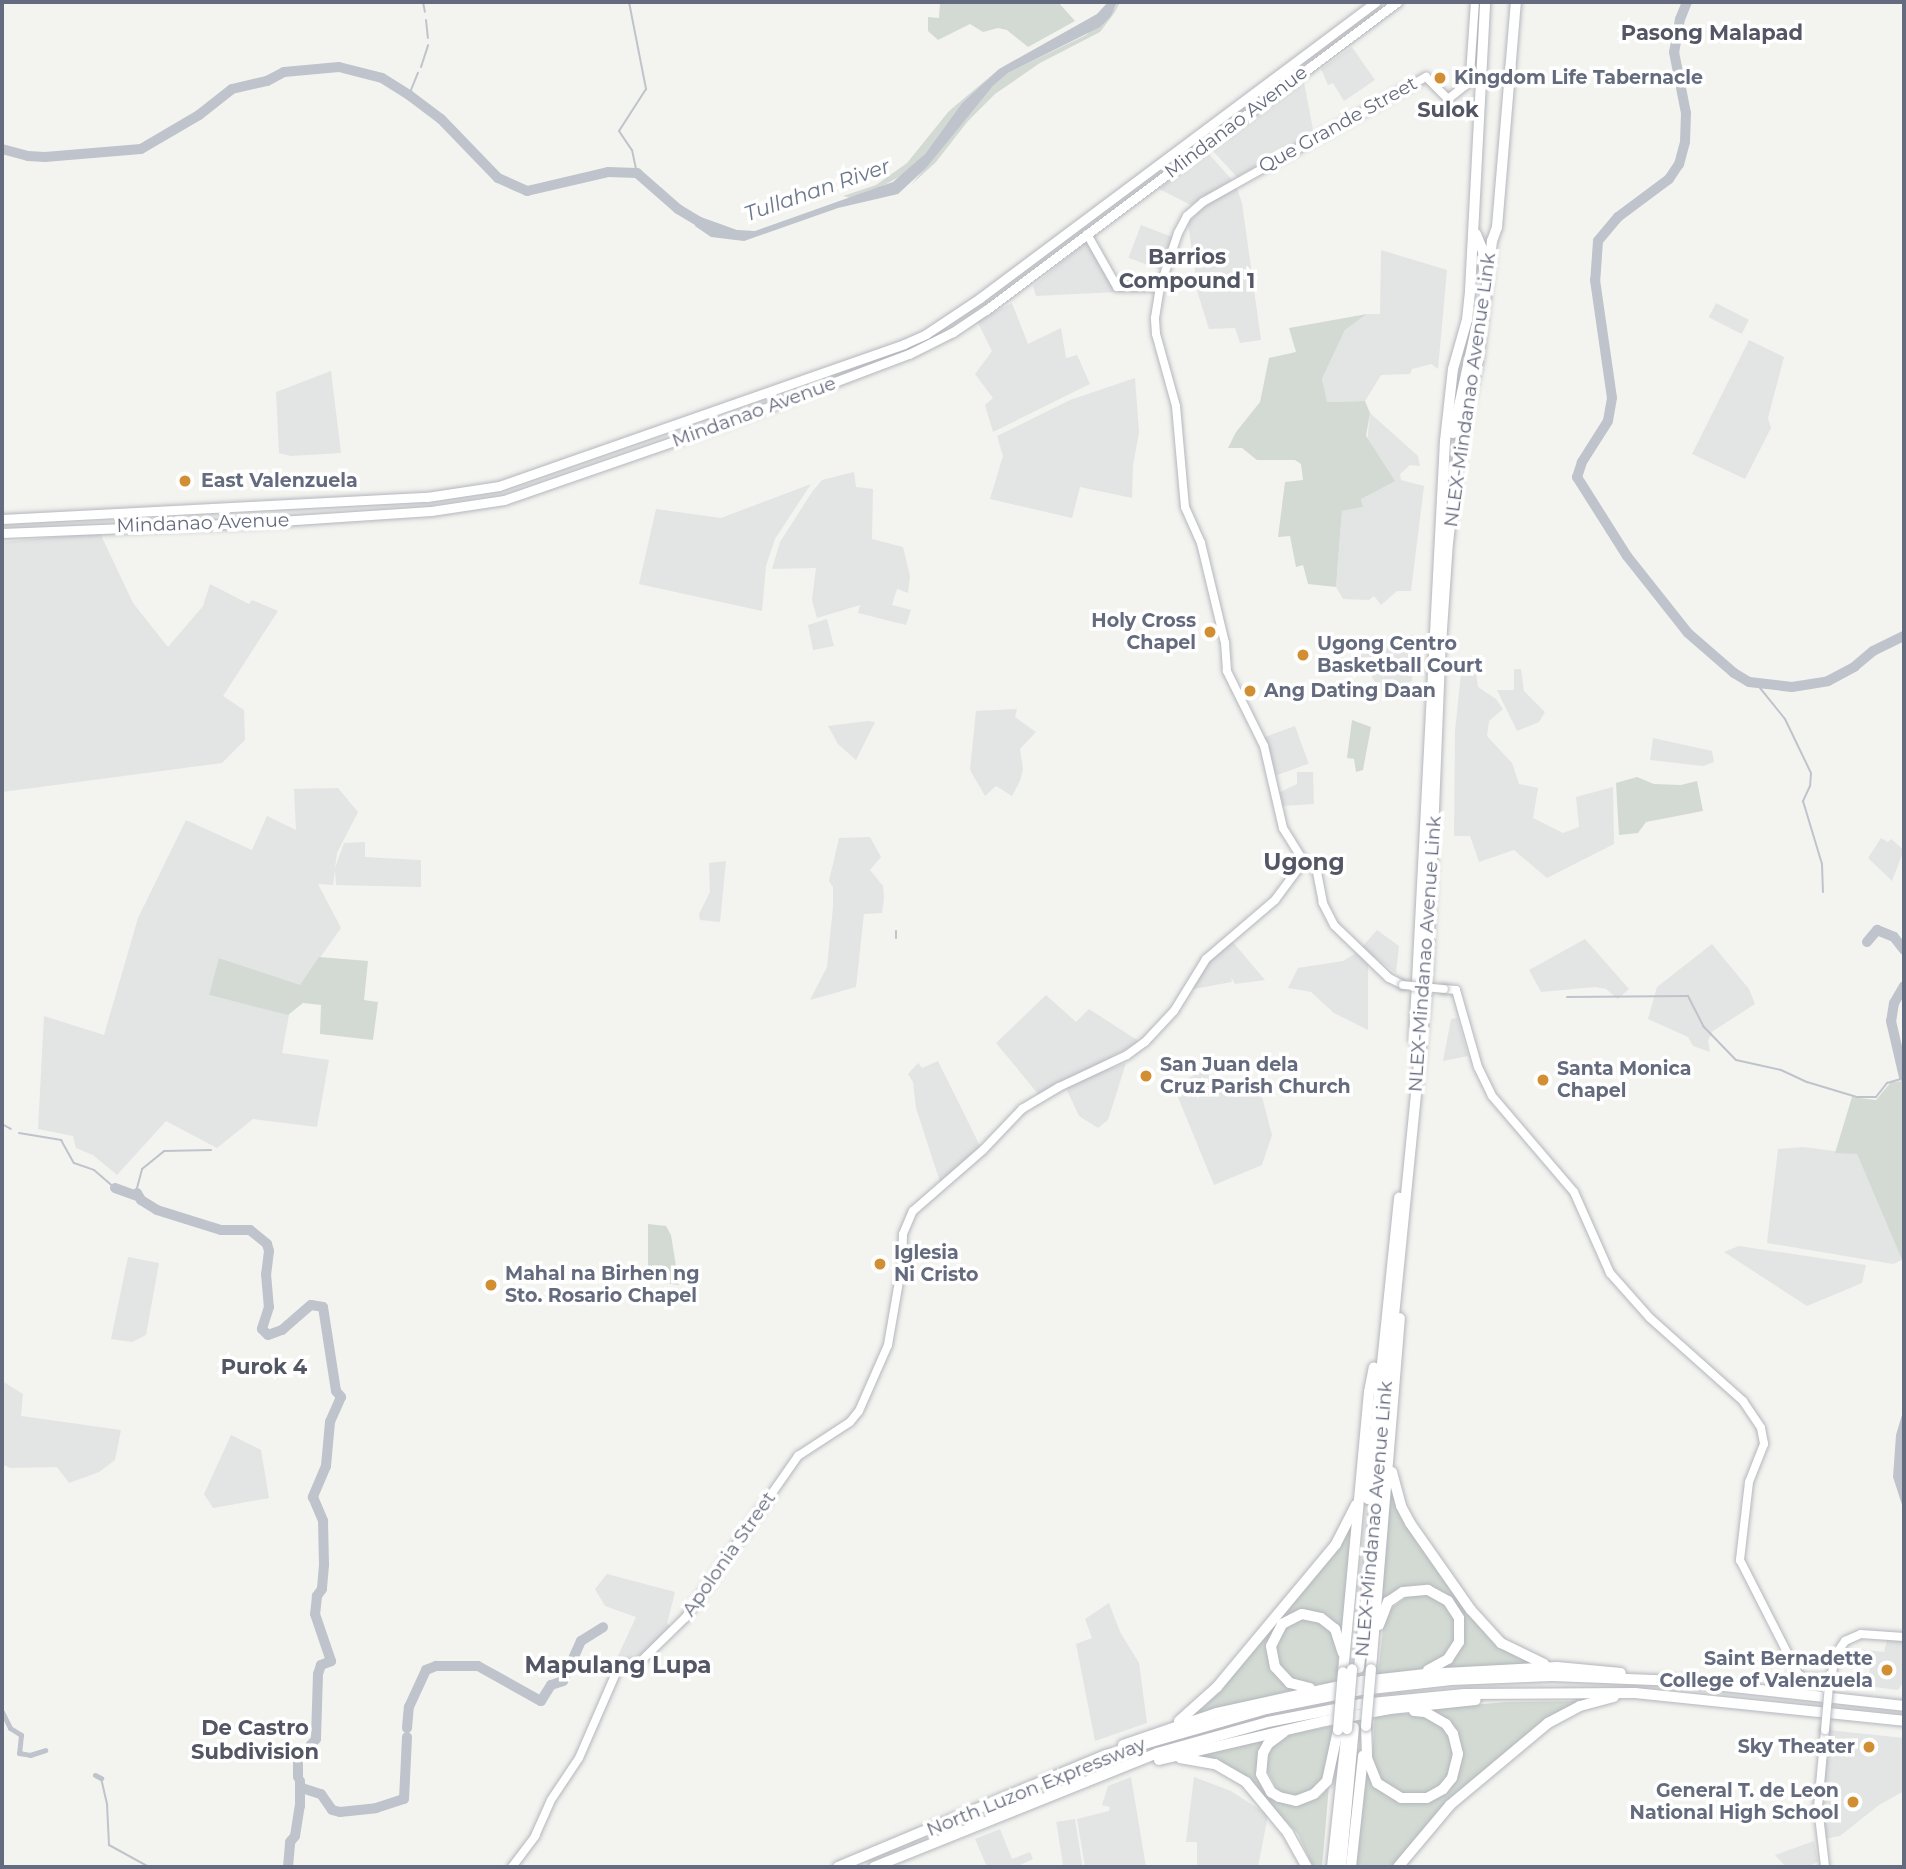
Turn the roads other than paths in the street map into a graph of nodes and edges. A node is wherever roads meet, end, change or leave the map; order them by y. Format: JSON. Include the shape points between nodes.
{"nodes":[{"id":1,"x":1376,"y":2,"type":"edge"},
{"id":2,"x":1397,"y":2,"type":"edge"},
{"id":3,"x":1475,"y":2,"type":"edge"},
{"id":4,"x":1485,"y":2,"type":"edge"},
{"id":5,"x":1516,"y":2,"type":"edge"},
{"id":6,"x":1325,"y":40,"type":"junction"},
{"id":7,"x":1332,"y":50,"type":"junction"},
{"id":8,"x":1143,"y":175,"type":"junction"},
{"id":9,"x":1151,"y":187,"type":"junction"},
{"id":10,"x":1475,"y":230,"type":"junction"},
{"id":11,"x":1087,"y":234,"type":"junction"},
{"id":12,"x":1017,"y":272,"type":"junction"},
{"id":13,"x":1024,"y":281,"type":"junction"},
{"id":14,"x":1155,"y":287,"type":"junction"},
{"id":15,"x":292,"y":505,"type":"junction"},
{"id":16,"x":110,"y":513,"type":"junction"},
{"id":17,"x":2,"y":519,"type":"edge"},
{"id":18,"x":293,"y":519,"type":"junction"},
{"id":19,"x":1441,"y":519,"type":"junction"},
{"id":20,"x":110,"y":527,"type":"junction"},
{"id":21,"x":2,"y":533,"type":"edge"},
{"id":22,"x":1304,"y":861,"type":"junction"},
{"id":23,"x":1400,"y":1256,"type":"junction"},
{"id":24,"x":1385,"y":1317,"type":"junction"},
{"id":25,"x":1393,"y":1418,"type":"junction"},
{"id":26,"x":1363,"y":1470,"type":"junction"},
{"id":27,"x":1904,"y":1637,"type":"edge"},
{"id":28,"x":1374,"y":1642,"type":"junction"},
{"id":29,"x":1557,"y":1667,"type":"junction"},
{"id":30,"x":1354,"y":1670,"type":"junction"},
{"id":31,"x":1412,"y":1675,"type":"junction"},
{"id":32,"x":1651,"y":1680,"type":"junction"},
{"id":33,"x":1830,"y":1682,"type":"junction"},
{"id":34,"x":1327,"y":1688,"type":"junction"},
{"id":35,"x":1521,"y":1693,"type":"junction"},
{"id":36,"x":1635,"y":1693,"type":"junction"},
{"id":37,"x":1904,"y":1706,"type":"edge"},
{"id":38,"x":1390,"y":1709,"type":"junction"},
{"id":39,"x":1904,"y":1721,"type":"edge"},
{"id":40,"x":1296,"y":1727,"type":"junction"},
{"id":41,"x":1354,"y":1728,"type":"junction"},
{"id":42,"x":1165,"y":1729,"type":"junction"},
{"id":43,"x":1106,"y":1755,"type":"junction"},
{"id":44,"x":1153,"y":1761,"type":"junction"},
{"id":45,"x":1110,"y":1770,"type":"junction"},
{"id":46,"x":514,"y":1864,"type":"edge"},
{"id":47,"x":838,"y":1867,"type":"edge"},
{"id":48,"x":874,"y":1867,"type":"edge"},
{"id":49,"x":1307,"y":1867,"type":"edge"},
{"id":50,"x":1326,"y":1867,"type":"edge"},
{"id":51,"x":1332,"y":1867,"type":"edge"},
{"id":52,"x":1341,"y":1867,"type":"edge"},
{"id":53,"x":1351,"y":1867,"type":"edge"},
{"id":54,"x":1398,"y":1867,"type":"edge"},
{"id":55,"x":1825,"y":1867,"type":"edge"}],
"edges":[{"from":1,"to":6,"type":"main road","name":"Mindanao Avenue"},
{"from":2,"to":7,"type":"main road","name":"Mindanao Avenue"},
{"from":3,"to":14,"type":"main road","name":"Que Grande Street","via":[[1466,85],[1448,99],[1426,77],[1203,202],[1187,216]]},
{"from":4,"to":10,"type":"highway","name":"NLEX-Mindanao Avenue Link"},
{"from":5,"to":23,"type":"highway","name":"NLEX-Mindanao Avenue Link","via":[[1497,227],[1448,542],[1427,983]]},
{"from":6,"to":7,"type":"main road"},
{"from":6,"to":8,"type":"main road","name":"Mindanao Avenue"},
{"from":7,"to":9,"type":"main road","name":"Mindanao Avenue"},
{"from":8,"to":9,"type":"main road"},
{"from":8,"to":12,"type":"main road","name":"Mindanao Avenue"},
{"from":9,"to":11,"type":"main road","name":"Mindanao Avenue"},
{"from":10,"to":19,"type":"highway","name":"NLEX-Mindanao Avenue Link","via":[[1468,314],[1453,369]]},
{"from":10,"to":19,"type":"highway","name":"NLEX-Mindanao Avenue Link","via":[[1485,262],[1479,316],[1456,411]]},
{"from":11,"to":13,"type":"main road","name":"Mindanao Avenue"},
{"from":11,"to":14,"type":"main road","via":[[1117,287]]},
{"from":12,"to":13,"type":"main road"},
{"from":12,"to":15,"type":"main road","name":"Mindanao Avenue","via":[[915,339],[532,477],[427,497]]},
{"from":13,"to":18,"type":"main road","name":"Mindanao Avenue","via":[[953,332],[909,354],[517,496],[431,511]]},
{"from":14,"to":22,"type":"main road","via":[[1155,328],[1177,412],[1185,506],[1201,543],[1225,643],[1227,671],[1264,746],[1284,830]]},
{"from":15,"to":16,"type":"main road","name":"Mindanao Avenue"},
{"from":15,"to":18,"type":"main road"},
{"from":16,"to":17,"type":"main road","name":"Mindanao Avenue"},
{"from":16,"to":20,"type":"main road"},
{"from":18,"to":20,"type":"main road","name":"Mindanao Avenue"},
{"from":19,"to":24,"type":"highway","name":"NLEX-Mindanao Avenue Link","via":[[1419,983]]},
{"from":20,"to":21,"type":"main road","name":"Mindanao Avenue"},
{"from":22,"to":33,"type":"main road","bridge":true,"via":[[1317,872],[1323,903],[1334,925],[1389,978],[1403,985],[1456,990],[1492,1097],[1574,1192],[1610,1273],[1650,1318],[1743,1401],[1764,1437],[1749,1482],[1739,1556],[1798,1674]]},
{"from":22,"to":46,"type":"main road","name":"Apolonia Street","via":[[1275,900],[1206,959],[1174,1011],[1145,1042],[1022,1109],[983,1150],[919,1204],[904,1228],[888,1345],[859,1411],[850,1422],[798,1456],[685,1618],[639,1663],[619,1667],[579,1758]]},
{"from":23,"to":25,"type":"highway","via":[[1400,1340]]},
{"from":23,"to":30,"type":"highway","name":"NLEX-Mindanao Avenue Link"},
{"from":24,"to":26,"type":"highway","via":[[1369,1392]]},
{"from":24,"to":30,"type":"highway","name":"NLEX-Mindanao Avenue Link"},
{"from":25,"to":28,"type":"highway"},
{"from":25,"to":29,"type":"highway","via":[[1394,1485],[1410,1523],[1492,1635],[1525,1658]]},
{"from":26,"to":30,"type":"highway"},
{"from":26,"to":42,"type":"highway","via":[[1352,1515],[1336,1544],[1206,1700]]},
{"from":27,"to":33,"type":"main road","via":[[1853,1636],[1836,1654]]},
{"from":28,"to":30,"type":"highway"},
{"from":28,"to":31,"type":"highway","via":[[1384,1608],[1394,1596],[1423,1589],[1448,1601],[1460,1624],[1455,1651],[1438,1666]]},
{"from":29,"to":31,"type":"highway"},
{"from":29,"to":32,"type":"highway"},
{"from":30,"to":34,"type":"highway","via":[[1326,1620],[1302,1614],[1282,1624],[1271,1646],[1278,1673],[1298,1687]]},
{"from":30,"to":41,"type":"highway"},
{"from":30,"to":41,"type":"highway","bridge":true},
{"from":31,"to":34,"type":"highway"},
{"from":32,"to":37,"type":"highway","name":"North Luzon Expressway"},
{"from":32,"to":43,"type":"highway","name":"North Luzon Expressway","via":[[1509,1676],[1362,1690],[1266,1709]]},
{"from":33,"to":55,"type":"main road","bridge":true,"via":[[1818,1807]]},
{"from":34,"to":42,"type":"highway"},
{"from":35,"to":36,"type":"highway","name":"North Luzon Expressway"},
{"from":35,"to":38,"type":"highway"},
{"from":35,"to":45,"type":"highway","name":"North Luzon Expressway","via":[[1346,1706],[1209,1737]]},
{"from":36,"to":39,"type":"highway","name":"North Luzon Expressway"},
{"from":36,"to":54,"type":"highway","via":[[1580,1706],[1548,1723],[1450,1805]]},
{"from":38,"to":40,"type":"highway"},
{"from":38,"to":41,"type":"highway","via":[[1425,1712],[1441,1720],[1453,1734],[1458,1765],[1443,1789],[1431,1796],[1414,1800],[1385,1790],[1373,1775]]},
{"from":40,"to":41,"type":"highway","via":[[1268,1744],[1260,1762],[1265,1784],[1287,1800],[1306,1799],[1321,1789]]},
{"from":40,"to":44,"type":"highway"},
{"from":41,"to":50,"type":"highway"},
{"from":41,"to":51,"type":"highway"},
{"from":41,"to":52,"type":"highway"},
{"from":41,"to":53,"type":"highway"},
{"from":42,"to":43,"type":"highway"},
{"from":43,"to":47,"type":"highway","name":"North Luzon Expressway"},
{"from":44,"to":45,"type":"highway"},
{"from":44,"to":49,"type":"highway","via":[[1194,1759],[1238,1776],[1288,1833]]},
{"from":45,"to":48,"type":"highway","name":"North Luzon Expressway"}]}
